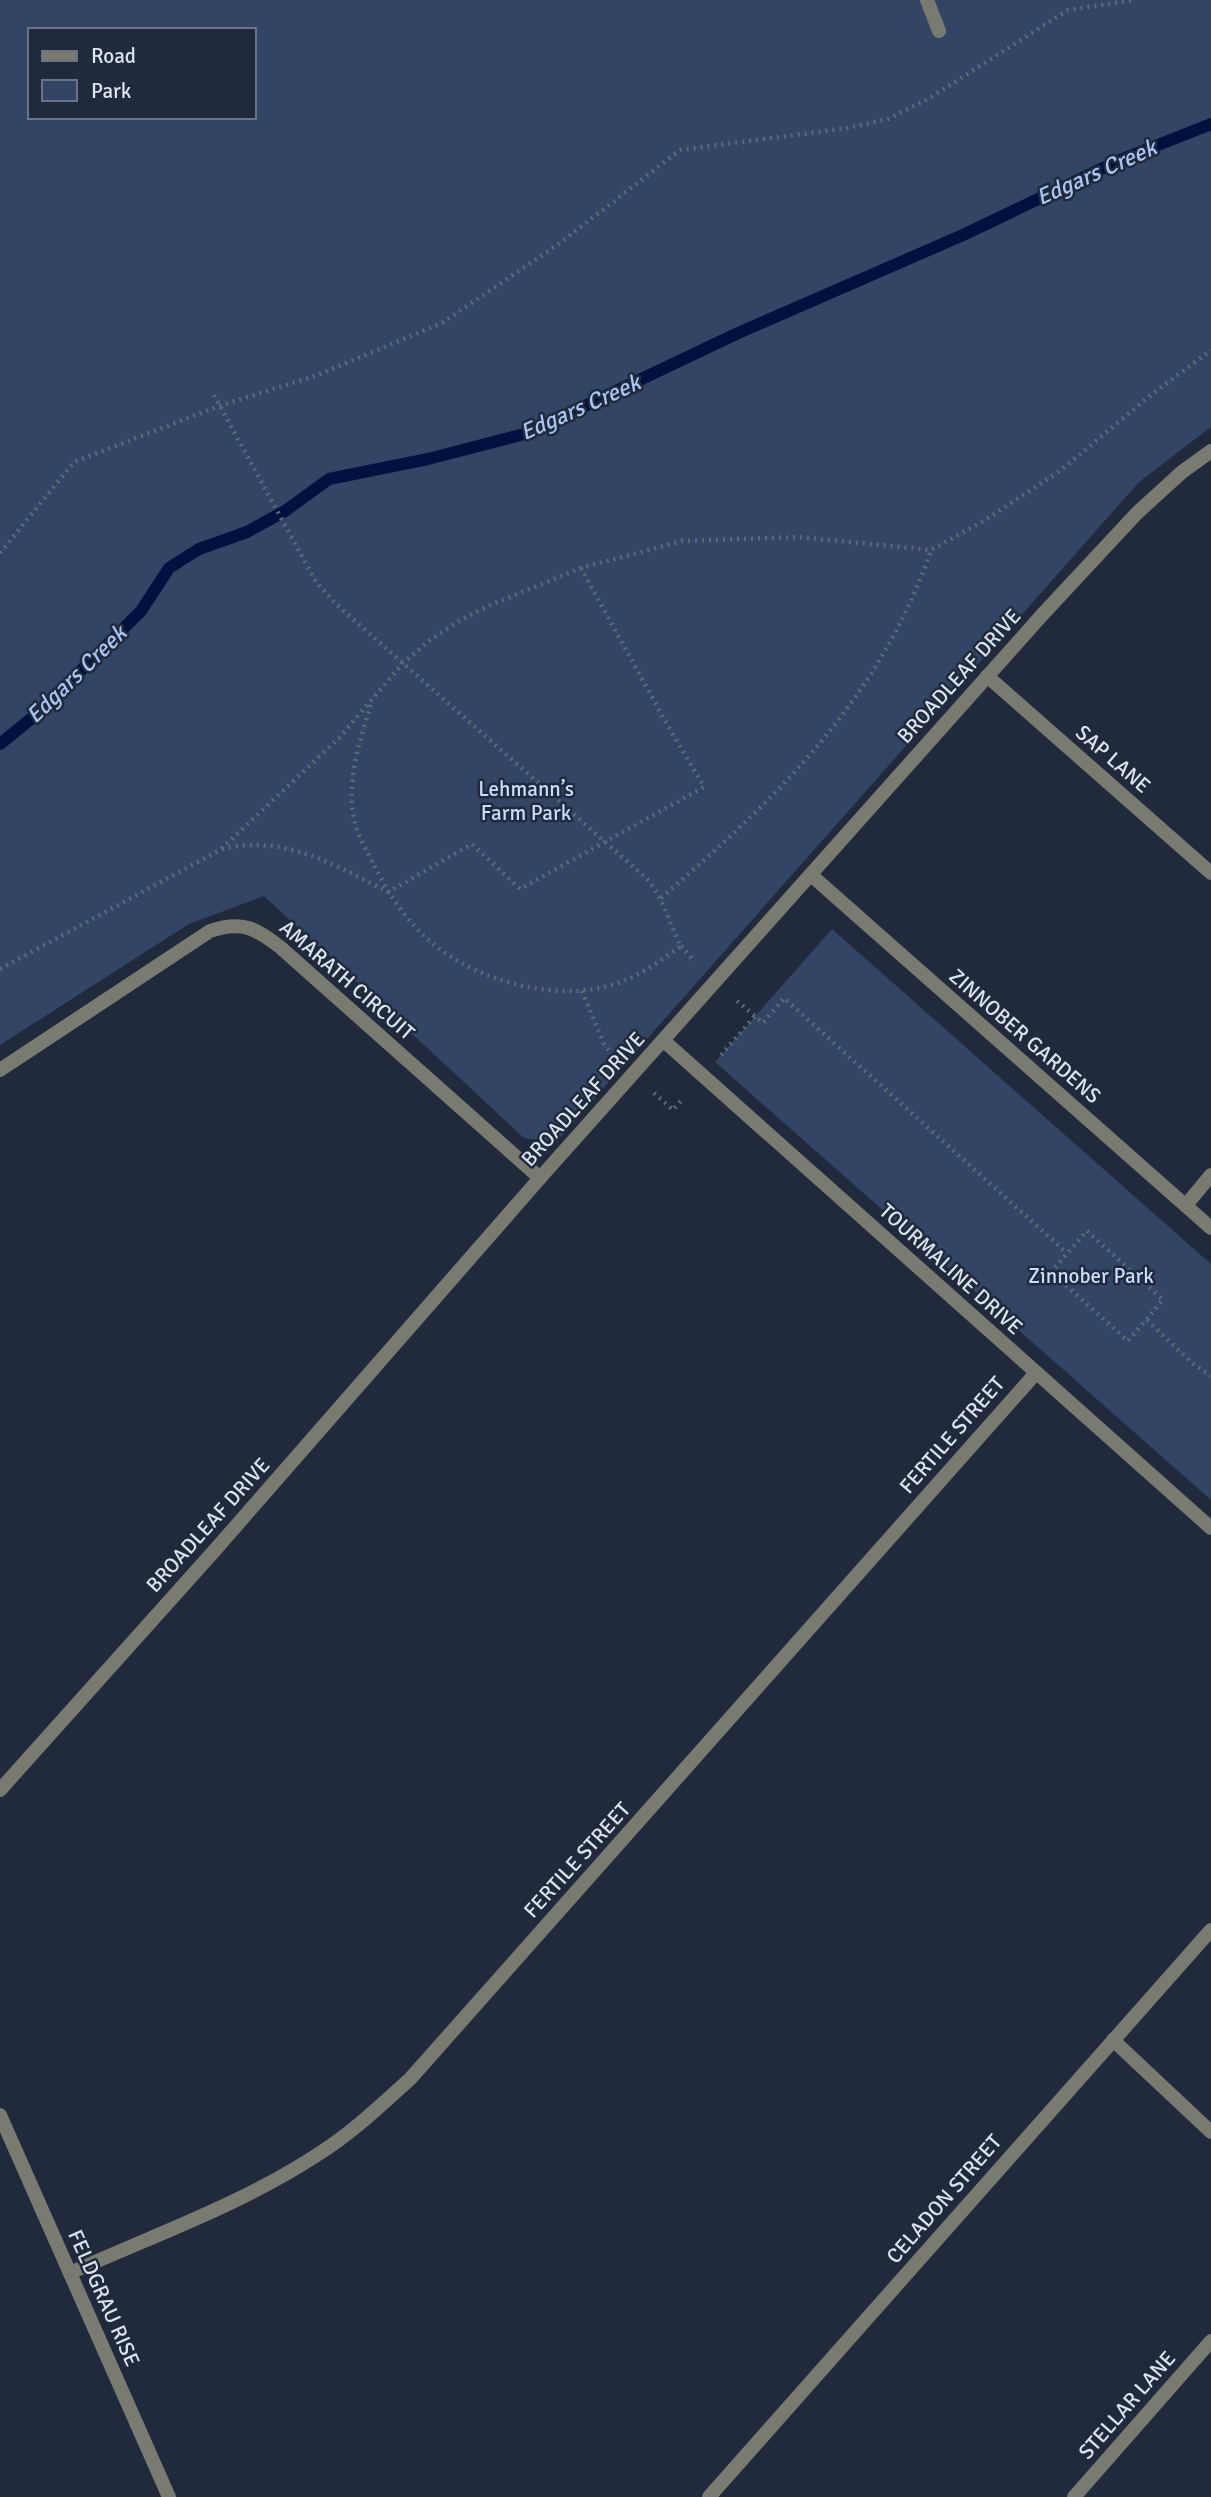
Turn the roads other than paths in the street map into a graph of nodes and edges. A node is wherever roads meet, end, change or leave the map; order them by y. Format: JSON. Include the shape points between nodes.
{"nodes":[{"id":1,"x":927,"y":0,"type":"edge"},
{"id":2,"x":939,"y":31,"type":"dead end"},
{"id":3,"x":1211,"y":451,"type":"edge"},
{"id":4,"x":987,"y":676,"type":"junction"},
{"id":5,"x":1211,"y":873,"type":"edge"},
{"id":6,"x":811,"y":875,"type":"junction"},
{"id":7,"x":664,"y":1041,"type":"junction"},
{"id":8,"x":0,"y":1070,"type":"edge"},
{"id":9,"x":1211,"y":1175,"type":"edge"},
{"id":10,"x":540,"y":1178,"type":"junction"},
{"id":11,"x":1185,"y":1205,"type":"junction"},
{"id":12,"x":1211,"y":1228,"type":"edge"},
{"id":13,"x":1035,"y":1373,"type":"junction"},
{"id":14,"x":1211,"y":1528,"type":"edge"},
{"id":15,"x":0,"y":1790,"type":"edge"},
{"id":16,"x":1211,"y":1930,"type":"edge"},
{"id":17,"x":1113,"y":2040,"type":"junction"},
{"id":18,"x":0,"y":2115,"type":"edge"},
{"id":19,"x":1211,"y":2132,"type":"edge"},
{"id":20,"x":70,"y":2273,"type":"junction"},
{"id":21,"x":1211,"y":2341,"type":"edge"},
{"id":22,"x":169,"y":2497,"type":"edge"},
{"id":23,"x":709,"y":2497,"type":"edge"},
{"id":24,"x":1074,"y":2497,"type":"edge"}],
"edges":[{"from":1,"to":2,"type":"street"},
{"from":3,"to":4,"type":"street","name":"BROADLEAF DRIVE","via":[[1137,513]]},
{"from":4,"to":5,"type":"street","name":"SAP LANE"},
{"from":4,"to":6,"type":"street","name":"BROADLEAF DRIVE"},
{"from":6,"to":7,"type":"street","name":"BROADLEAF DRIVE"},
{"from":6,"to":11,"type":"street","name":"ZINNOBER GARDENS"},
{"from":7,"to":10,"type":"street","name":"BROADLEAF DRIVE"},
{"from":7,"to":13,"type":"street","name":"TOURMALINE DRIVE"},
{"from":8,"to":10,"type":"street","name":"AMARATH CIRCUIT","via":[[210,931],[243,925],[280,947]]},
{"from":9,"to":11,"type":"street"},
{"from":10,"to":15,"type":"street","name":"BROADLEAF DRIVE"},
{"from":11,"to":12,"type":"street","name":"ZINNOBER GARDENS"},
{"from":13,"to":14,"type":"street","name":"TOURMALINE DRIVE"},
{"from":13,"to":20,"type":"street","name":"FERTILE STREET","via":[[410,2078],[321,2153],[273,2181]]},
{"from":16,"to":17,"type":"street","name":"CELADON STREET"},
{"from":17,"to":19,"type":"street"},
{"from":17,"to":23,"type":"street","name":"CELADON STREET"},
{"from":18,"to":20,"type":"street","name":"FELDGRAU RISE"},
{"from":20,"to":22,"type":"street","name":"FELDGRAU RISE"},
{"from":21,"to":24,"type":"street","name":"STELLAR LANE"}]}
